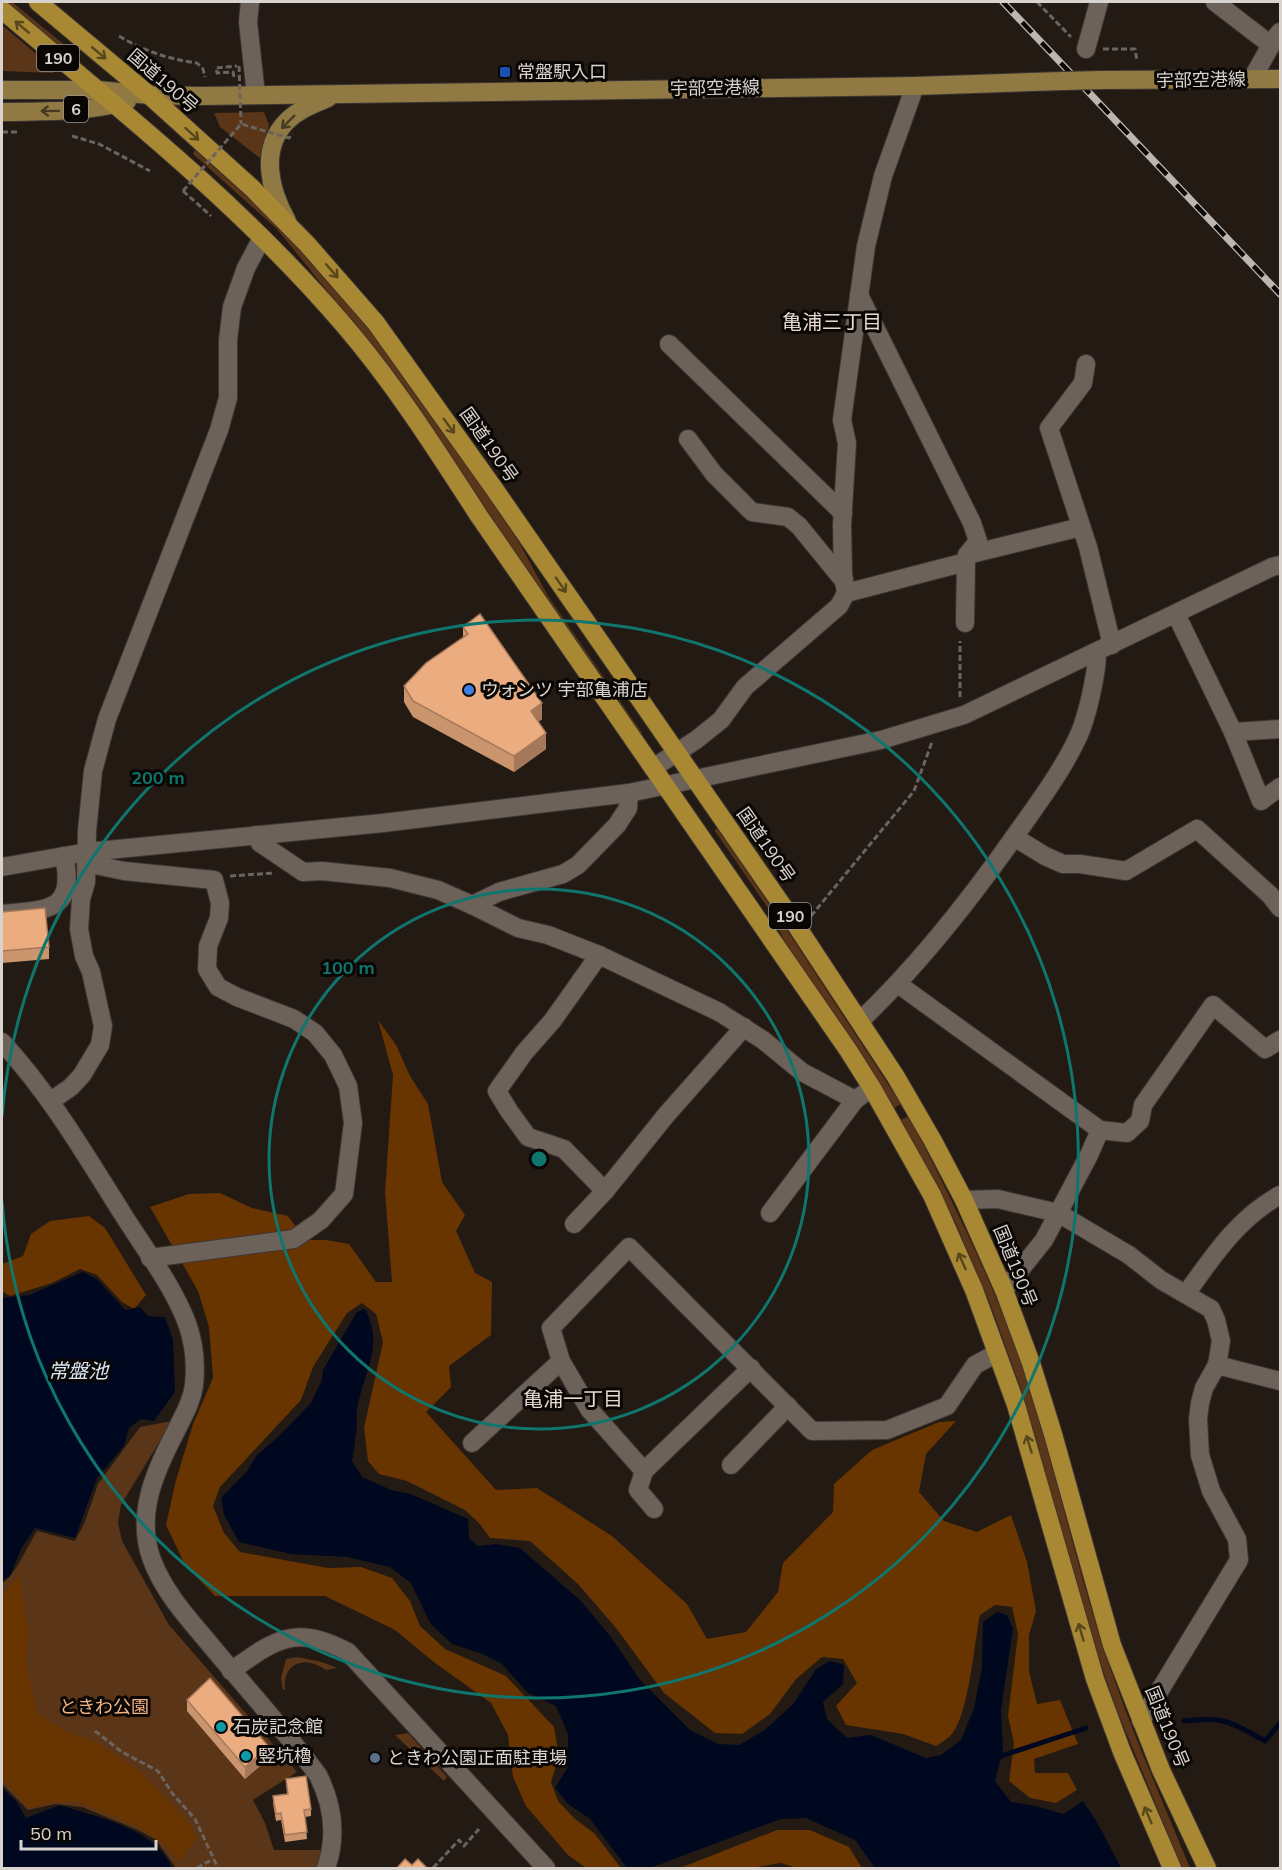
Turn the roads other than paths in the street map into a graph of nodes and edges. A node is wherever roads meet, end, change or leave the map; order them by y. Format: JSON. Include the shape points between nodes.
{"nodes":[{"id":1,"x":38,"y":2,"type":"edge"},
{"id":2,"x":250,"y":2,"type":"edge"},
{"id":3,"x":1099,"y":2,"type":"edge"},
{"id":4,"x":1215,"y":2,"type":"edge"},
{"id":5,"x":2,"y":10,"type":"edge"},
{"id":6,"x":1276,"y":38,"type":"edge"},
{"id":7,"x":1086,"y":49,"type":"dead end"},
{"id":8,"x":1281,"y":79,"type":"edge"},
{"id":9,"x":1252,"y":80,"type":"junction"},
{"id":10,"x":915,"y":86,"type":"junction"},
{"id":11,"x":2,"y":90,"type":"edge"},
{"id":12,"x":98,"y":90,"type":"junction"},
{"id":13,"x":338,"y":94,"type":"junction"},
{"id":14,"x":149,"y":95,"type":"junction"},
{"id":15,"x":256,"y":95,"type":"junction"},
{"id":16,"x":115,"y":105,"type":"junction"},
{"id":17,"x":2,"y":112,"type":"edge"},
{"id":18,"x":290,"y":225,"type":"junction"},
{"id":19,"x":262,"y":238,"type":"junction"},
{"id":20,"x":859,"y":296,"type":"junction"},
{"id":21,"x":669,"y":344,"type":"dead end"},
{"id":22,"x":1086,"y":364,"type":"dead end"},
{"id":23,"x":688,"y":439,"type":"dead end"},
{"id":24,"x":843,"y":513,"type":"junction"},
{"id":25,"x":1081,"y":527,"type":"junction"},
{"id":26,"x":967,"y":559,"type":"junction"},
{"id":27,"x":1281,"y":565,"type":"edge"},
{"id":28,"x":845,"y":587,"type":"junction"},
{"id":29,"x":1176,"y":614,"type":"junction"},
{"id":30,"x":965,"y":623,"type":"road end"},
{"id":31,"x":1105,"y":649,"type":"junction"},
{"id":32,"x":1281,"y":729,"type":"edge"},
{"id":33,"x":1233,"y":732,"type":"junction"},
{"id":34,"x":678,"y":753,"type":"junction"},
{"id":35,"x":653,"y":768,"type":"junction"},
{"id":36,"x":694,"y":779,"type":"junction"},
{"id":37,"x":666,"y":786,"type":"junction"},
{"id":38,"x":1281,"y":787,"type":"edge"},
{"id":39,"x":629,"y":793,"type":"junction"},
{"id":40,"x":256,"y":835,"type":"junction"},
{"id":41,"x":1014,"y":837,"type":"junction"},
{"id":42,"x":64,"y":856,"type":"junction"},
{"id":43,"x":87,"y":858,"type":"junction"},
{"id":44,"x":2,"y":867,"type":"edge"},
{"id":45,"x":472,"y":905,"type":"junction"},
{"id":46,"x":1281,"y":908,"type":"edge"},
{"id":47,"x":2,"y":914,"type":"edge"},
{"id":48,"x":599,"y":955,"type":"junction"},
{"id":49,"x":898,"y":984,"type":"junction"},
{"id":50,"x":860,"y":1021,"type":"junction"},
{"id":51,"x":744,"y":1027,"type":"junction"},
{"id":52,"x":1281,"y":1040,"type":"edge"},
{"id":53,"x":2,"y":1042,"type":"edge"},
{"id":54,"x":872,"y":1088,"type":"junction"},
{"id":55,"x":855,"y":1100,"type":"junction"},
{"id":56,"x":51,"y":1101,"type":"junction"},
{"id":57,"x":1100,"y":1130,"type":"junction"},
{"id":58,"x":605,"y":1191,"type":"junction"},
{"id":59,"x":1281,"y":1196,"type":"edge"},
{"id":60,"x":964,"y":1200,"type":"junction"},
{"id":61,"x":770,"y":1213,"type":"dead end"},
{"id":62,"x":1058,"y":1214,"type":"junction"},
{"id":63,"x":574,"y":1224,"type":"dead end"},
{"id":64,"x":150,"y":1258,"type":"junction"},
{"id":65,"x":1004,"y":1290,"type":"junction"},
{"id":66,"x":1186,"y":1294,"type":"junction"},
{"id":67,"x":997,"y":1353,"type":"junction"},
{"id":68,"x":561,"y":1360,"type":"junction"},
{"id":69,"x":1217,"y":1365,"type":"junction"},
{"id":70,"x":751,"y":1368,"type":"junction"},
{"id":71,"x":1281,"y":1381,"type":"edge"},
{"id":72,"x":788,"y":1406,"type":"junction"},
{"id":73,"x":472,"y":1443,"type":"dead end"},
{"id":74,"x":731,"y":1465,"type":"dead end"},
{"id":75,"x":644,"y":1471,"type":"junction"},
{"id":76,"x":654,"y":1509,"type":"dead end"},
{"id":77,"x":231,"y":1671,"type":"junction"},
{"id":78,"x":1140,"y":1721,"type":"junction"},
{"id":79,"x":326,"y":1869,"type":"edge"},
{"id":80,"x":546,"y":1869,"type":"edge"},
{"id":81,"x":1172,"y":1869,"type":"edge"},
{"id":82,"x":1207,"y":1869,"type":"edge"}],
"edges":[{"from":1,"to":14,"type":"highway","name":"国道190号","number":"190","one_way":true},
{"from":2,"to":15,"type":"street","via":[[248,22]]},
{"from":3,"to":7,"type":"street"},
{"from":4,"to":6,"type":"street"},
{"from":12,"to":5,"type":"highway","number":"190","one_way":true},
{"from":6,"to":9,"type":"street"},
{"from":8,"to":9,"type":"main road","name":"宇部空港線"},
{"from":9,"to":10,"type":"main road","name":"宇部空港線","bridge":true},
{"from":10,"to":13,"type":"main road","name":"宇部空港線"},
{"from":10,"to":20,"type":"street","via":[[883,176]]},
{"from":11,"to":12,"type":"main road","number":"6"},
{"from":12,"to":14,"type":"main road","number":"6"},
{"from":12,"to":16,"type":"highway","number":"190"},
{"from":13,"to":15,"type":"main road","name":"宇部空港線"},
{"from":13,"to":18,"type":"main road","one_way":true,"via":[[288,120],[271,151],[272,188]]},
{"from":14,"to":15,"type":"main road","name":"宇部空港線"},
{"from":14,"to":16,"type":"main road","number":"6"},
{"from":14,"to":18,"type":"highway","name":"国道190号","number":"190","one_way":true},
{"from":16,"to":17,"type":"main road","number":"6","one_way":true},
{"from":16,"to":19,"type":"highway","number":"190"},
{"from":18,"to":34,"type":"highway","name":"国道190号","number":"190","one_way":true,"via":[[376,323]]},
{"from":19,"to":35,"type":"highway","number":"190","via":[[314,291],[375,363]]},
{"from":19,"to":43,"type":"street","via":[[232,307],[228,398],[219,430],[107,720],[93,771]]},
{"from":20,"to":24,"type":"street","via":[[842,420],[847,443]]},
{"from":20,"to":26,"type":"street","via":[[972,523],[978,541]]},
{"from":21,"to":24,"type":"street"},
{"from":22,"to":25,"type":"street","via":[[1083,383],[1049,428]]},
{"from":23,"to":28,"type":"street","via":[[714,474],[752,512],[794,521]]},
{"from":24,"to":28,"type":"street"},
{"from":25,"to":26,"type":"street"},
{"from":25,"to":31,"type":"street"},
{"from":26,"to":28,"type":"street"},
{"from":26,"to":30,"type":"street"},
{"from":27,"to":29,"type":"street"},
{"from":28,"to":34,"type":"street","via":[[839,606],[745,687],[721,720]]},
{"from":29,"to":31,"type":"street"},
{"from":29,"to":33,"type":"street"},
{"from":31,"to":36,"type":"street","via":[[960,717],[881,740]]},
{"from":31,"to":41,"type":"street","via":[[1080,734],[1060,771]]},
{"from":32,"to":33,"type":"street"},
{"from":33,"to":38,"type":"street","via":[[1261,801]]},
{"from":34,"to":35,"type":"street"},
{"from":34,"to":36,"type":"highway","name":"国道190号","number":"190"},
{"from":35,"to":37,"type":"highway","number":"190"},
{"from":36,"to":37,"type":"street"},
{"from":36,"to":50,"type":"highway","name":"国道190号","number":"190"},
{"from":37,"to":39,"type":"street"},
{"from":37,"to":54,"type":"highway","number":"190"},
{"from":39,"to":40,"type":"street"},
{"from":39,"to":45,"type":"street","via":[[628,808],[616,825],[578,865],[563,874],[499,892]]},
{"from":40,"to":43,"type":"street"},
{"from":40,"to":45,"type":"street","via":[[260,843],[303,872],[390,878],[438,890]]},
{"from":41,"to":46,"type":"street","via":[[1063,864],[1125,872],[1197,829]]},
{"from":41,"to":49,"type":"street"},
{"from":42,"to":43,"type":"street"},
{"from":42,"to":44,"type":"street"},
{"from":42,"to":47,"type":"street","via":[[66,892],[57,903],[46,909]]},
{"from":43,"to":56,"type":"street","via":[[79,929],[103,1026],[100,1046],[82,1075]]},
{"from":43,"to":64,"type":"street","via":[[123,871],[214,880],[219,918],[207,946],[207,969],[218,987],[294,1019],[315,1033],[333,1055],[348,1086],[353,1123],[344,1194],[321,1220],[294,1239]]},
{"from":45,"to":48,"type":"street","via":[[518,928]]},
{"from":48,"to":51,"type":"street"},
{"from":48,"to":58,"type":"street","via":[[497,1091],[528,1137],[564,1149]]},
{"from":49,"to":50,"type":"street"},
{"from":49,"to":57,"type":"street"},
{"from":50,"to":60,"type":"highway","name":"国道190号","number":"190"},
{"from":51,"to":55,"type":"street","via":[[802,1072]]},
{"from":51,"to":58,"type":"street"},
{"from":52,"to":57,"type":"street","via":[[1265,1049],[1213,1005],[1143,1105],[1140,1121],[1127,1132]]},
{"from":53,"to":56,"type":"street"},
{"from":54,"to":55,"type":"street"},
{"from":67,"to":54,"type":"highway","number":"190","one_way":true,"via":[[932,1195]]},
{"from":55,"to":61,"type":"street"},
{"from":56,"to":64,"type":"street"},
{"from":57,"to":62,"type":"street"},
{"from":58,"to":63,"type":"street"},
{"from":59,"to":66,"type":"street","via":[[1244,1220],[1220,1245]]},
{"from":60,"to":62,"type":"street","via":[[998,1199]]},
{"from":60,"to":65,"type":"highway","name":"国道190号","number":"190"},
{"from":62,"to":65,"type":"street","via":[[1044,1240]]},
{"from":62,"to":66,"type":"street"},
{"from":64,"to":77,"type":"street","via":[[188,1327],[194,1386],[151,1488],[145,1524],[148,1544],[172,1598]]},
{"from":65,"to":78,"type":"highway","name":"国道190号","number":"190","via":[[1053,1434],[1112,1645]]},
{"from":66,"to":69,"type":"street","via":[[1211,1309],[1216,1320],[1221,1341]]},
{"from":67,"to":72,"type":"street","via":[[975,1365],[947,1407],[887,1430],[812,1431]]},
{"from":81,"to":67,"type":"highway","number":"190","one_way":true,"via":[[1095,1678],[1030,1448]]},
{"from":68,"to":70,"type":"street","via":[[551,1328],[629,1247]]},
{"from":68,"to":73,"type":"street"},
{"from":68,"to":75,"type":"street","via":[[589,1409]]},
{"from":69,"to":71,"type":"street"},
{"from":69,"to":78,"type":"street","via":[[1200,1403],[1200,1455],[1211,1491],[1237,1539],[1239,1560]]},
{"from":70,"to":72,"type":"street"},
{"from":70,"to":75,"type":"street"},
{"from":72,"to":74,"type":"street"},
{"from":75,"to":76,"type":"street","via":[[638,1490]]},
{"from":77,"to":79,"type":"street","via":[[307,1760],[326,1790],[333,1838]]},
{"from":77,"to":80,"type":"street","via":[[269,1644],[287,1638],[330,1642],[348,1653]]},
{"from":78,"to":82,"type":"highway","name":"国道190号","number":"190"}]}
